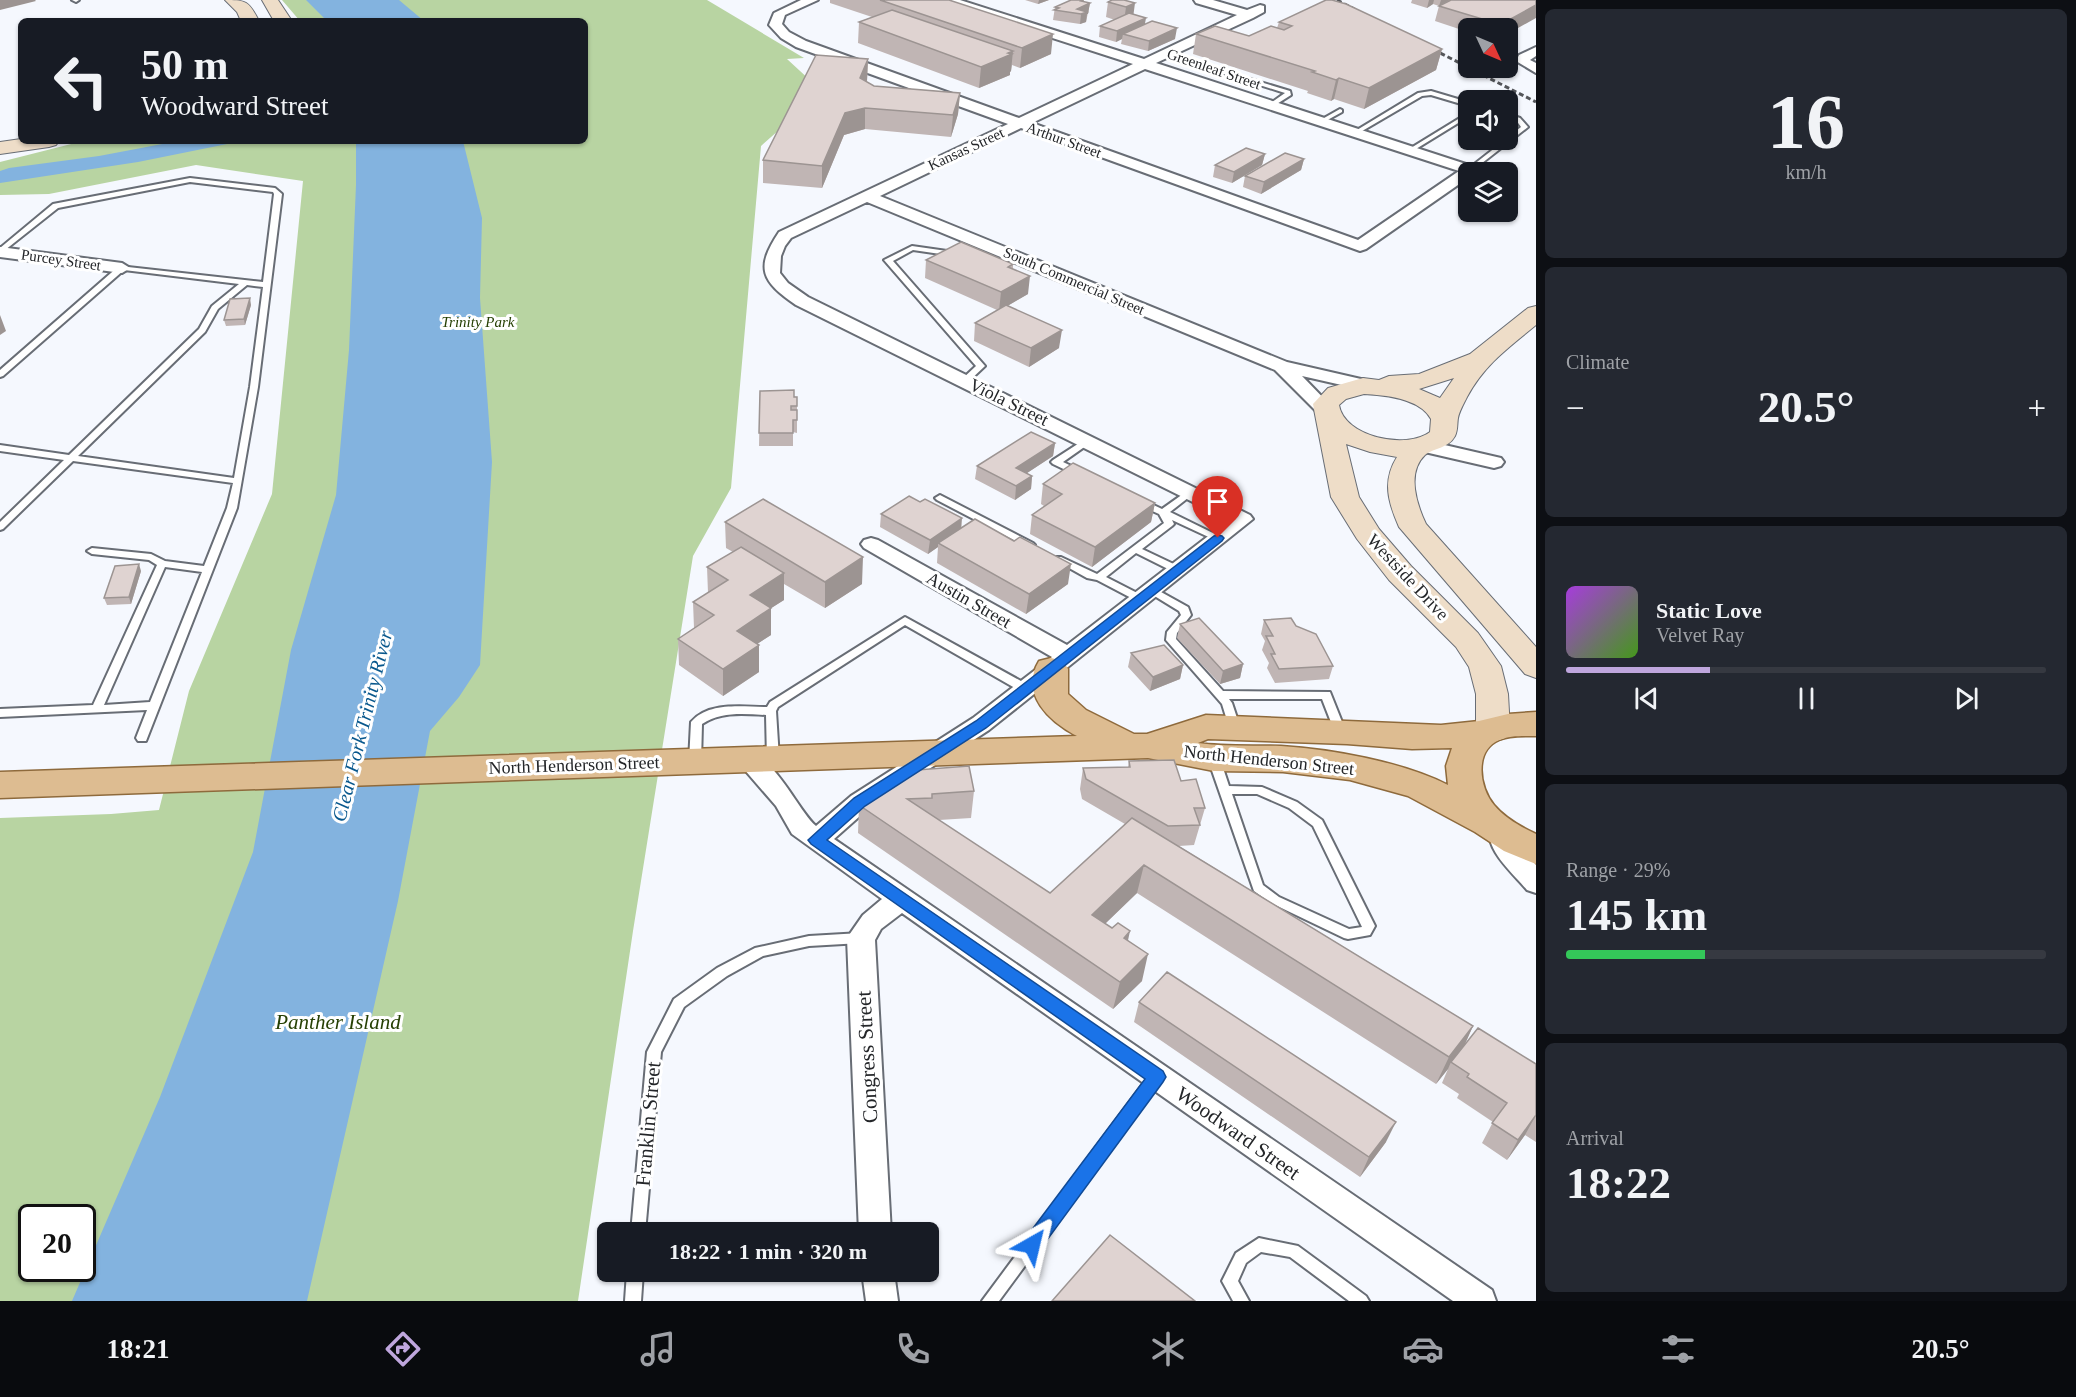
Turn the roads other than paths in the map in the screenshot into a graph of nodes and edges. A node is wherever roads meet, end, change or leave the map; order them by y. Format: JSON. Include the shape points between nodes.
{"nodes":[{"id":1,"x":233,"y":0,"type":"edge"},
{"id":2,"x":270,"y":0,"type":"edge"},
{"id":3,"x":812,"y":0,"type":"edge"},
{"id":4,"x":948,"y":0,"type":"edge"},
{"id":5,"x":1200,"y":0,"type":"edge"},
{"id":6,"x":249,"y":18,"type":"edge"},
{"id":7,"x":281,"y":18,"type":"edge"},
{"id":8,"x":1536,"y":51,"type":"edge"},
{"id":9,"x":1167,"y":54,"type":"junction"},
{"id":10,"x":1147,"y":64,"type":"junction"},
{"id":11,"x":1532,"y":68,"type":"edge"},
{"id":12,"x":1458,"y":101,"type":"edge"},
{"id":13,"x":1270,"y":106,"type":"junction"},
{"id":14,"x":1340,"y":111,"type":"dead end"},
{"id":15,"x":1518,"y":119,"type":"edge"},
{"id":16,"x":1458,"y":121,"type":"edge"},
{"id":17,"x":1320,"y":122,"type":"junction"},
{"id":18,"x":1019,"y":124,"type":"junction"},
{"id":19,"x":18,"y":131,"type":"edge"},
{"id":20,"x":1518,"y":132,"type":"edge"},
{"id":21,"x":1355,"y":133,"type":"junction"},
{"id":22,"x":0,"y":134,"type":"edge"},
{"id":23,"x":28,"y":144,"type":"edge"},
{"id":24,"x":0,"y":148,"type":"edge"},
{"id":25,"x":1496,"y":150,"type":"edge"},
{"id":26,"x":1409,"y":151,"type":"junction"},
{"id":27,"x":1480,"y":162,"type":"edge"},
{"id":28,"x":1458,"y":166,"type":"edge"},
{"id":29,"x":1458,"y":178,"type":"edge"},
{"id":30,"x":867,"y":196,"type":"junction"},
{"id":31,"x":0,"y":252,"type":"edge"},
{"id":32,"x":965,"y":256,"type":"edge"},
{"id":33,"x":122,"y":268,"type":"junction"},
{"id":34,"x":778,"y":282,"type":"joint"},
{"id":35,"x":245,"y":283,"type":"junction"},
{"id":36,"x":267,"y":285,"type":"junction"},
{"id":37,"x":1536,"y":313,"type":"edge"},
{"id":38,"x":1479,"y":359,"type":"junction"},
{"id":39,"x":1281,"y":366,"type":"junction"},
{"id":40,"x":0,"y":374,"type":"edge"},
{"id":41,"x":965,"y":380,"type":"junction"},
{"id":42,"x":1372,"y":386,"type":"junction"},
{"id":43,"x":1326,"y":414,"type":"junction"},
{"id":44,"x":1444,"y":424,"type":"junction"},
{"id":45,"x":1087,"y":441,"type":"junction"},
{"id":46,"x":1420,"y":447,"type":"junction"},
{"id":47,"x":0,"y":448,"type":"edge"},
{"id":48,"x":71,"y":458,"type":"junction"},
{"id":49,"x":1089,"y":477,"type":"edge"},
{"id":50,"x":238,"y":481,"type":"junction"},
{"id":51,"x":1190,"y":492,"type":"junction"},
{"id":52,"x":940,"y":498,"type":"dead end"},
{"id":53,"x":1131,"y":498,"type":"edge"},
{"id":54,"x":1163,"y":513,"type":"junction"},
{"id":55,"x":0,"y":527,"type":"edge"},
{"id":56,"x":1218,"y":538,"type":"junction"},
{"id":57,"x":871,"y":544,"type":"dead end"},
{"id":58,"x":1135,"y":549,"type":"junction"},
{"id":59,"x":1041,"y":550,"type":"edge"},
{"id":60,"x":92,"y":551,"type":"dead end"},
{"id":61,"x":1051,"y":556,"type":"edge"},
{"id":62,"x":162,"y":564,"type":"junction"},
{"id":63,"x":206,"y":569,"type":"junction"},
{"id":64,"x":1178,"y":570,"type":"junction"},
{"id":65,"x":1099,"y":577,"type":"junction"},
{"id":66,"x":1147,"y":594,"type":"junction"},
{"id":67,"x":1536,"y":667,"type":"edge"},
{"id":68,"x":1048,"y":671,"type":"junction"},
{"id":69,"x":1221,"y":695,"type":"junction"},
{"id":70,"x":154,"y":706,"type":"junction"},
{"id":71,"x":97,"y":709,"type":"junction"},
{"id":72,"x":771,"y":711,"type":"junction"},
{"id":73,"x":0,"y":713,"type":"edge"},
{"id":74,"x":1536,"y":724,"type":"edge"},
{"id":75,"x":1234,"y":727,"type":"junction"},
{"id":76,"x":1340,"y":732,"type":"junction"},
{"id":77,"x":1488,"y":732,"type":"junction"},
{"id":78,"x":142,"y":738,"type":"dead end"},
{"id":79,"x":1138,"y":746,"type":"junction"},
{"id":80,"x":936,"y":752,"type":"junction"},
{"id":81,"x":761,"y":760,"type":"junction"},
{"id":82,"x":695,"y":762,"type":"junction"},
{"id":83,"x":1219,"y":774,"type":"junction"},
{"id":84,"x":0,"y":785,"type":"edge"},
{"id":85,"x":1494,"y":826,"type":"junction"},
{"id":86,"x":816,"y":840,"type":"junction"},
{"id":87,"x":1536,"y":850,"type":"edge"},
{"id":88,"x":1536,"y":883,"type":"edge"},
{"id":89,"x":901,"y":899,"type":"junction"},
{"id":90,"x":861,"y":939,"type":"junction"},
{"id":91,"x":1157,"y":1077,"type":"junction"},
{"id":92,"x":639,"y":1222,"type":"edge"},
{"id":93,"x":874,"y":1222,"type":"edge"},
{"id":94,"x":634,"y":1282,"type":"edge"},
{"id":95,"x":879,"y":1282,"type":"edge"},
{"id":96,"x":633,"y":1301,"type":"edge"},
{"id":97,"x":882,"y":1301,"type":"edge"},
{"id":98,"x":990,"y":1301,"type":"edge"},
{"id":99,"x":1241,"y":1301,"type":"edge"},
{"id":100,"x":1361,"y":1301,"type":"edge"},
{"id":101,"x":1480,"y":1301,"type":"edge"}],
"edges":[{"from":1,"to":6,"type":"main road"},
{"from":2,"to":7,"type":"main road"},
{"from":3,"to":18,"type":"street","name":"Arthur Street","via":[[780,13],[775,25],[801,44]]},
{"from":4,"to":10,"type":"street","name":"Greenleaf Street"},
{"from":5,"to":9,"type":"street","name":"Kansas Street","via":[[1255,12]]},
{"from":8,"to":11,"type":"street","via":[[1523,61]]},
{"from":9,"to":10,"type":"street","name":"Kansas Street"},
{"from":9,"to":13,"type":"lane","via":[[1287,92]]},
{"from":10,"to":13,"type":"street","name":"Greenleaf Street"},
{"from":10,"to":18,"type":"street","name":"Kansas Street"},
{"from":12,"to":21,"type":"lane","via":[[1431,93],[1419,94]]},
{"from":13,"to":17,"type":"street","name":"Greenleaf Street"},
{"from":14,"to":17,"type":"lane"},
{"from":15,"to":20,"type":"lane","via":[[1525,127]]},
{"from":16,"to":26,"type":"lane"},
{"from":17,"to":21,"type":"street","name":"Greenleaf Street"},
{"from":18,"to":29,"type":"street","name":"Arthur Street","via":[[1360,246]]},
{"from":18,"to":30,"type":"street","name":"Kansas Street"},
{"from":19,"to":22,"type":"main road"},
{"from":21,"to":26,"type":"street","name":"Greenleaf Street"},
{"from":23,"to":24,"type":"main road"},
{"from":25,"to":27,"type":"lane"},
{"from":26,"to":28,"type":"street","name":"Greenleaf Street"},
{"from":30,"to":34,"type":"street","name":"Kansas Street","via":[[785,235],[772,252],[771,273]]},
{"from":30,"to":39,"type":"street","name":"South Commercial Street","via":[[989,250]]},
{"from":31,"to":33,"type":"street","name":"Purcey Street"},
{"from":31,"to":36,"type":"lane","via":[[56,206],[190,180],[275,190],[278,194]]},
{"from":32,"to":41,"type":"lane","via":[[912,248],[888,260],[981,366]]},
{"from":33,"to":35,"type":"lane"},
{"from":33,"to":40,"type":"lane"},
{"from":34,"to":41,"type":"street","name":"Viola Street","via":[[802,301]]},
{"from":35,"to":36,"type":"lane"},
{"from":35,"to":48,"type":"lane","via":[[214,308],[202,330]]},
{"from":36,"to":50,"type":"lane"},
{"from":37,"to":38,"type":"main road"},
{"from":38,"to":42,"type":"main road","via":[[1423,381]]},
{"from":38,"to":44,"type":"main road","via":[[1454,397]]},
{"from":39,"to":42,"type":"street","name":"South Commercial Street"},
{"from":39,"to":43,"type":"street","name":"South Commercial Street"},
{"from":41,"to":45,"type":"street","name":"Viola Street"},
{"from":42,"to":43,"type":"main road","via":[[1336,392],[1328,399]]},
{"from":42,"to":44,"type":"main road","via":[[1407,392],[1422,399],[1434,407]]},
{"from":43,"to":46,"type":"main road","via":[[1347,435],[1364,443],[1383,448]]},
{"from":43,"to":77,"type":"main road","name":"Westside Drive","via":[[1345,497],[1367,533],[1400,573],[1467,640],[1485,666],[1492,694]]},
{"from":44,"to":46,"type":"main road","name":"Westside Drive","via":[[1443,434]]},
{"from":44,"to":46,"type":"street","via":[[1494,462]]},
{"from":45,"to":49,"type":"lane","via":[[1056,462]]},
{"from":45,"to":51,"type":"street","name":"Viola Street"},
{"from":46,"to":67,"type":"main road","name":"Westside Drive","via":[[1402,470],[1400,490],[1413,527]]},
{"from":47,"to":48,"type":"lane"},
{"from":48,"to":50,"type":"lane"},
{"from":48,"to":55,"type":"lane"},
{"from":50,"to":63,"type":"lane","via":[[232,508]]},
{"from":51,"to":54,"type":"lane"},
{"from":51,"to":56,"type":"street","name":"Viola Street","via":[[1244,519]]},
{"from":52,"to":59,"type":"lane"},
{"from":53,"to":54,"type":"lane"},
{"from":54,"to":56,"type":"lane"},
{"from":54,"to":58,"type":"lane","via":[[1168,524]]},
{"from":56,"to":64,"type":"street"},
{"from":57,"to":68,"type":"street","name":"Austin Street"},
{"from":58,"to":64,"type":"lane"},
{"from":58,"to":65,"type":"lane"},
{"from":60,"to":62,"type":"lane","via":[[151,557]]},
{"from":61,"to":65,"type":"lane"},
{"from":62,"to":63,"type":"lane"},
{"from":62,"to":71,"type":"lane"},
{"from":63,"to":70,"type":"lane"},
{"from":64,"to":66,"type":"street"},
{"from":65,"to":66,"type":"lane"},
{"from":66,"to":68,"type":"street"},
{"from":66,"to":69,"type":"lane","via":[[1184,609],[1186,615],[1172,632],[1171,640]]},
{"from":68,"to":72,"type":"lane","via":[[905,620],[774,705]]},
{"from":68,"to":79,"type":"main road","via":[[1050,688],[1058,706],[1067,714]]},
{"from":68,"to":80,"type":"street","via":[[981,724]]},
{"from":69,"to":75,"type":"lane"},
{"from":69,"to":76,"type":"lane","via":[[1326,695]]},
{"from":70,"to":71,"type":"lane"},
{"from":70,"to":78,"type":"lane"},
{"from":71,"to":73,"type":"lane"},
{"from":72,"to":81,"type":"lane"},
{"from":72,"to":82,"type":"lane","via":[[716,711],[706,715],[697,722]]},
{"from":74,"to":77,"type":"main road","name":"North Henderson Street"},
{"from":75,"to":76,"type":"main road","name":"North Henderson Street"},
{"from":75,"to":79,"type":"main road","name":"North Henderson Street","via":[[1206,727]]},
{"from":76,"to":77,"type":"main road","name":"North Henderson Street","via":[[1422,737]]},
{"from":77,"to":85,"type":"main road","via":[[1474,742],[1463,760],[1464,783],[1472,801]]},
{"from":79,"to":80,"type":"main road","name":"North Henderson Street"},
{"from":79,"to":83,"type":"main road","name":"North Henderson Street"},
{"from":80,"to":81,"type":"main road","name":"North Henderson Street"},
{"from":80,"to":86,"type":"street","via":[[860,802]]},
{"from":81,"to":82,"type":"main road","name":"North Henderson Street"},
{"from":81,"to":86,"type":"street","name":"Woodward Street","via":[[801,827]]},
{"from":82,"to":84,"type":"main road","name":"North Henderson Street"},
{"from":83,"to":83,"type":"lane","via":[[1258,888],[1348,934],[1366,931],[1369,926],[1318,824],[1293,805]]},
{"from":83,"to":85,"type":"main road","name":"North Henderson Street","via":[[1318,761],[1420,786]]},
{"from":85,"to":87,"type":"main road","name":"North Henderson Street"},
{"from":85,"to":88,"type":"street"},
{"from":86,"to":89,"type":"street","name":"Woodward Street"},
{"from":89,"to":90,"type":"street","via":[[872,922]]},
{"from":89,"to":91,"type":"street","name":"Woodward Street"},
{"from":90,"to":92,"type":"lane","name":"Franklin Street","via":[[809,941],[760,952],[722,972],[679,1003],[654,1052]]},
{"from":90,"to":93,"type":"street","name":"Congress Street"},
{"from":91,"to":98,"type":"lane"},
{"from":91,"to":101,"type":"street","name":"Woodward Street"},
{"from":94,"to":96,"type":"lane"},
{"from":95,"to":97,"type":"street"},
{"from":99,"to":100,"type":"lane","via":[[1230,1281],[1241,1258],[1259,1245],[1293,1251]]}]}
